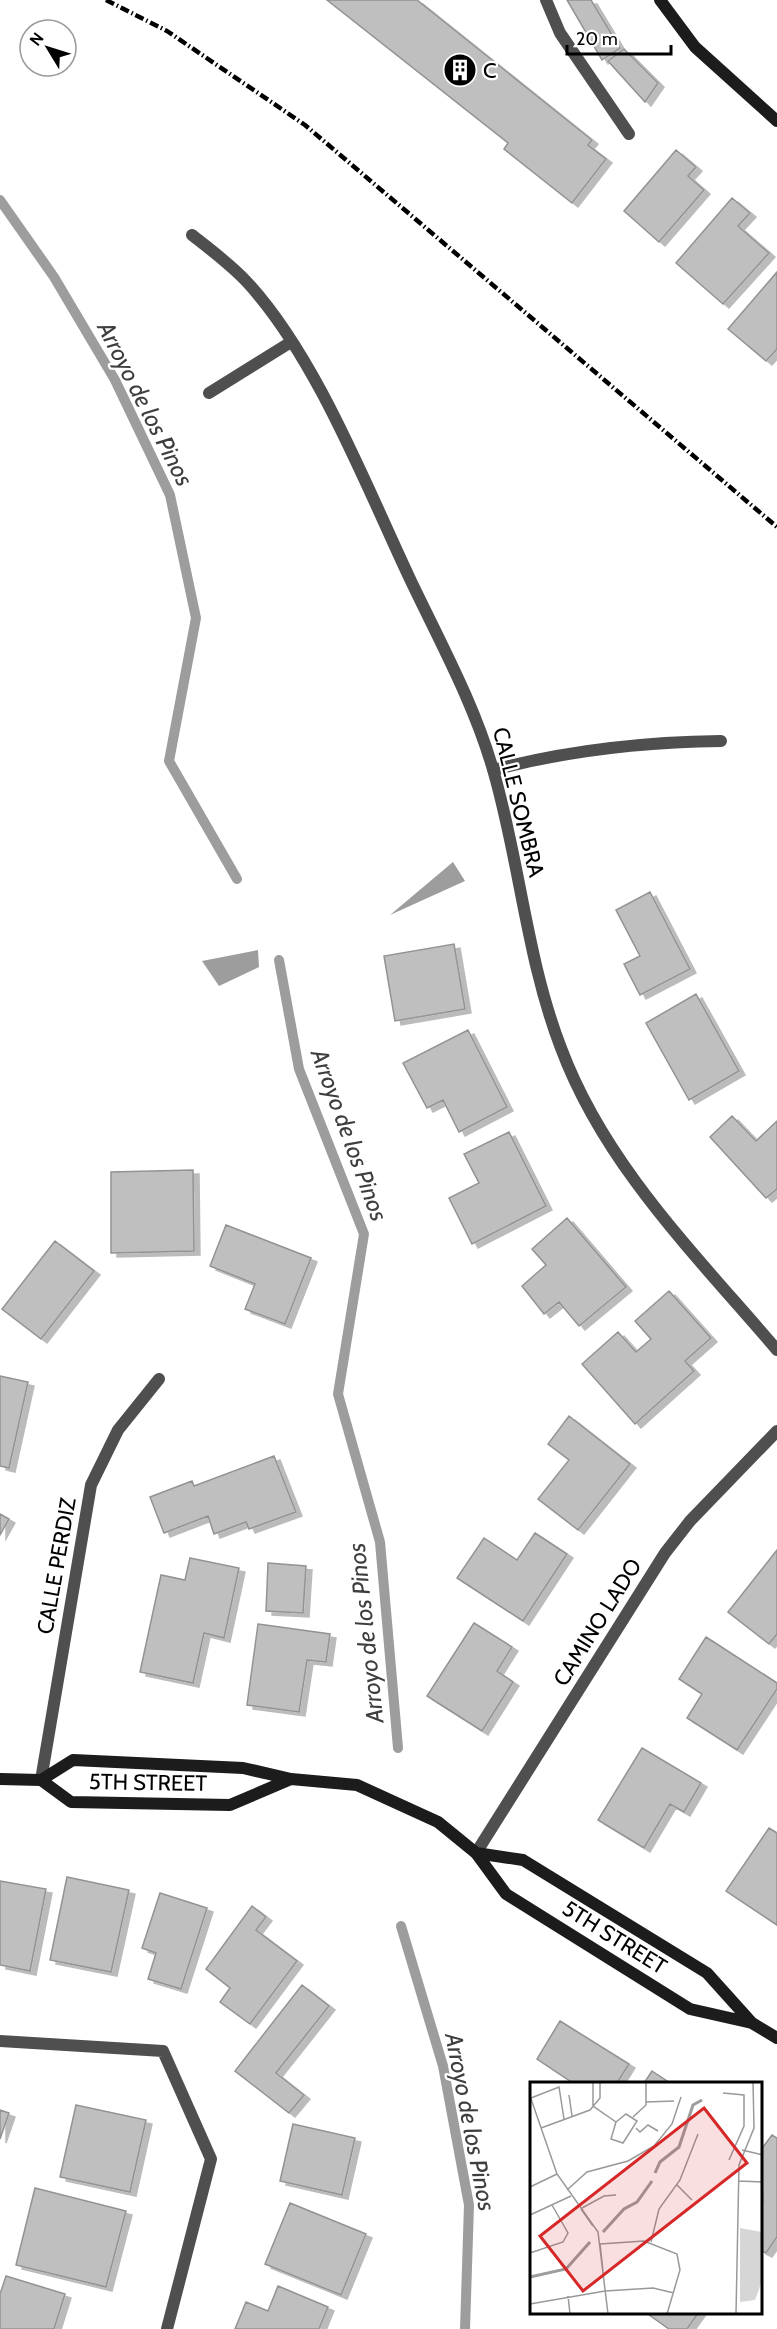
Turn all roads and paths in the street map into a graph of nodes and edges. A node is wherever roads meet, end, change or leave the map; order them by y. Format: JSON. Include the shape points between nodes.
{"nodes":[{"id":1,"x":546,"y":0,"type":"edge"},
{"id":2,"x":660,"y":0,"type":"edge"},
{"id":3,"x":777,"y":122,"type":"edge"},
{"id":4,"x":629,"y":134,"type":"dead end"},
{"id":5,"x":192,"y":235,"type":"dead end"},
{"id":6,"x":291,"y":342,"type":"junction"},
{"id":7,"x":209,"y":393,"type":"dead end"},
{"id":8,"x":721,"y":741,"type":"dead end"},
{"id":9,"x":494,"y":770,"type":"junction"},
{"id":10,"x":777,"y":1350,"type":"edge"},
{"id":11,"x":159,"y":1379,"type":"dead end"},
{"id":12,"x":777,"y":1431,"type":"edge"},
{"id":13,"x":0,"y":1779,"type":"edge"},
{"id":14,"x":291,"y":1779,"type":"junction"},
{"id":15,"x":41,"y":1780,"type":"junction"},
{"id":16,"x":476,"y":1853,"type":"junction"},
{"id":17,"x":752,"y":2023,"type":"junction"},
{"id":18,"x":777,"y":2038,"type":"edge"},
{"id":19,"x":0,"y":2041,"type":"edge"},
{"id":20,"x":167,"y":2329,"type":"edge"}],
"edges":[{"from":1,"to":4,"type":"street","via":[[560,33]]},
{"from":2,"to":3,"type":"street","via":[[695,47]]},
{"from":5,"to":6,"type":"street","name":"CALLE SOMBRA","via":[[245,281]]},
{"from":6,"to":7,"type":"street"},
{"from":6,"to":9,"type":"street","name":"CALLE SOMBRA","via":[[343,437],[471,708]]},
{"from":8,"to":9,"type":"street","via":[[630,745],[558,755]]},
{"from":9,"to":10,"type":"street","name":"CALLE SOMBRA","via":[[544,993],[560,1047],[582,1096],[639,1188]]},
{"from":11,"to":15,"type":"street","name":"CALLE PERDIZ","via":[[118,1430],[91,1485]]},
{"from":12,"to":16,"type":"street","name":"CAMINO LADO","via":[[690,1521],[665,1553]]},
{"from":13,"to":15,"type":"street"},
{"from":14,"to":15,"type":"street","name":"5TH STREET","via":[[243,1768],[73,1760]]},
{"from":14,"to":15,"type":"street","name":"5TH STREET","via":[[230,1805],[71,1802]]},
{"from":14,"to":16,"type":"street","name":"5TH STREET","via":[[357,1785],[379,1793],[438,1822]]},
{"from":16,"to":17,"type":"street","name":"5TH STREET","via":[[523,1860],[707,1973]]},
{"from":16,"to":17,"type":"street","name":"5TH STREET","via":[[506,1894],[690,2009]]},
{"from":17,"to":18,"type":"street","name":"5TH STREET"},
{"from":19,"to":20,"type":"street","via":[[163,2051],[211,2159]]}]}
